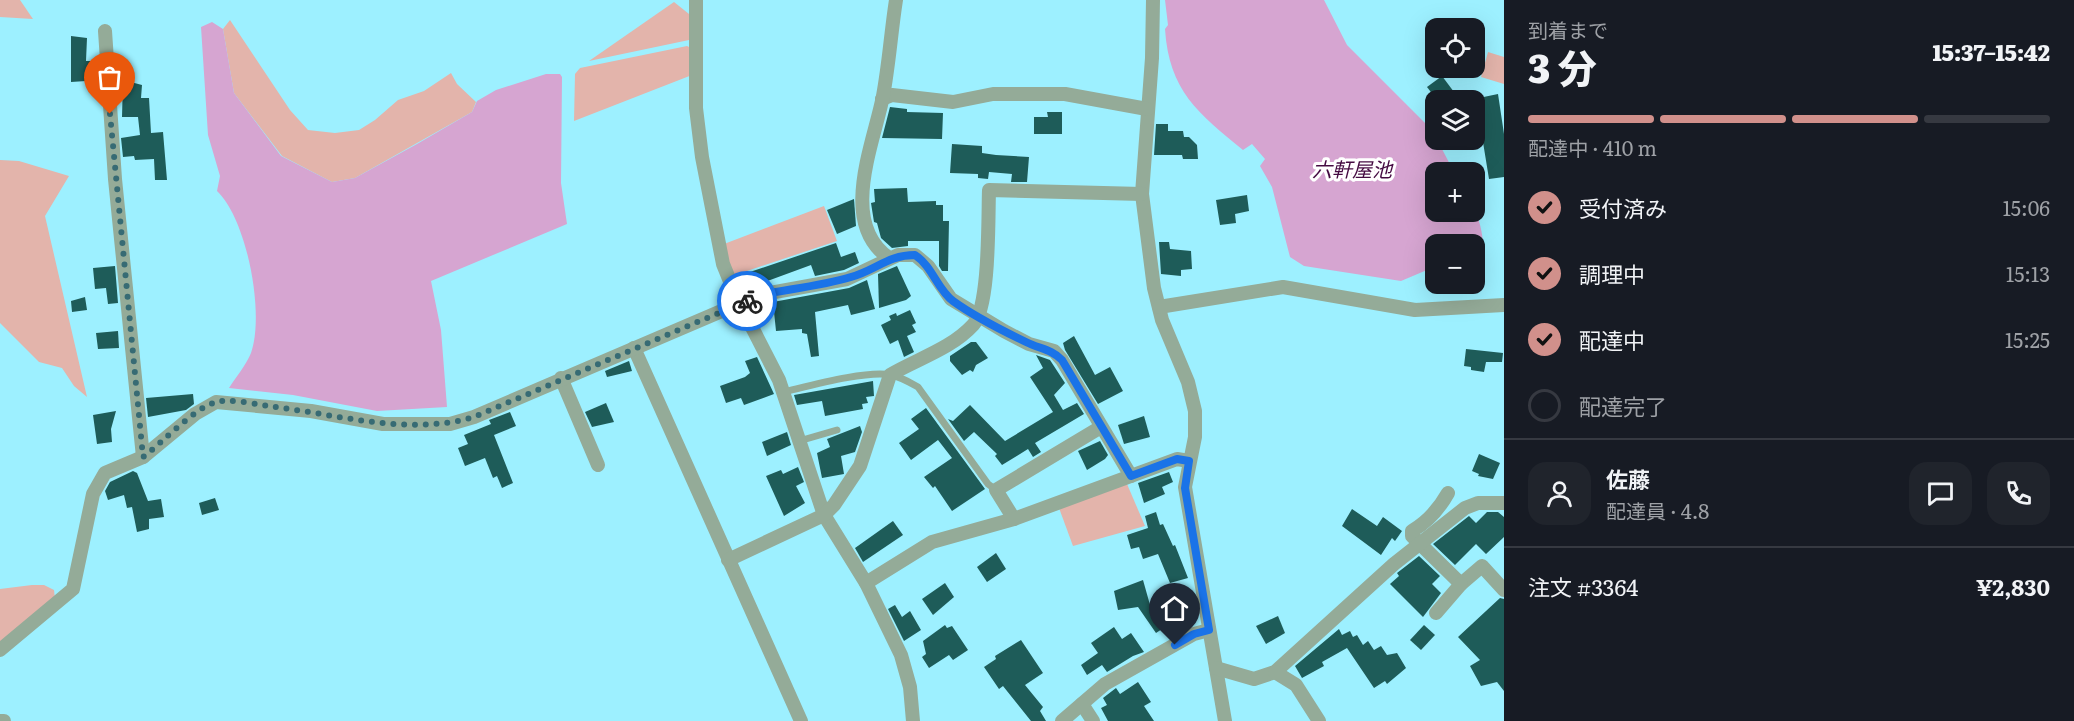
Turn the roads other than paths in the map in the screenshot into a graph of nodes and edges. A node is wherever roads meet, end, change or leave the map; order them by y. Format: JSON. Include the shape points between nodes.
{"nodes":[{"id":1,"x":696,"y":0,"type":"edge"},
{"id":2,"x":896,"y":0,"type":"edge"},
{"id":3,"x":1153,"y":0,"type":"edge"},
{"id":4,"x":105,"y":31,"type":"dead end"},
{"id":5,"x":882,"y":99,"type":"junction"},
{"id":6,"x":1147,"y":110,"type":"junction"},
{"id":7,"x":1142,"y":194,"type":"junction"},
{"id":8,"x":889,"y":258,"type":"junction"},
{"id":9,"x":741,"y":304,"type":"junction"},
{"id":10,"x":1504,"y":305,"type":"edge"},
{"id":11,"x":1159,"y":307,"type":"junction"},
{"id":12,"x":979,"y":316,"type":"junction"},
{"id":13,"x":634,"y":348,"type":"junction"},
{"id":14,"x":890,"y":375,"type":"junction"},
{"id":15,"x":561,"y":378,"type":"junction"},
{"id":16,"x":783,"y":392,"type":"junction"},
{"id":17,"x":1101,"y":428,"type":"junction"},
{"id":18,"x":837,"y":430,"type":"dead end"},
{"id":19,"x":799,"y":441,"type":"junction"},
{"id":20,"x":143,"y":457,"type":"junction"},
{"id":21,"x":1189,"y":461,"type":"junction"},
{"id":22,"x":598,"y":465,"type":"dead end"},
{"id":23,"x":1131,"y":476,"type":"junction"},
{"id":24,"x":996,"y":490,"type":"junction"},
{"id":25,"x":1448,"y":493,"type":"dead end"},
{"id":26,"x":1504,"y":503,"type":"edge"},
{"id":27,"x":824,"y":515,"type":"junction"},
{"id":28,"x":1014,"y":519,"type":"junction"},
{"id":29,"x":1418,"y":544,"type":"junction"},
{"id":30,"x":728,"y":560,"type":"junction"},
{"id":31,"x":866,"y":583,"type":"junction"},
{"id":32,"x":1461,"y":584,"type":"junction"},
{"id":33,"x":1504,"y":590,"type":"edge"},
{"id":34,"x":1436,"y":613,"type":"dead end"},
{"id":35,"x":1209,"y":630,"type":"junction"},
{"id":36,"x":0,"y":650,"type":"edge"},
{"id":37,"x":1216,"y":668,"type":"junction"},
{"id":38,"x":1275,"y":672,"type":"junction"},
{"id":39,"x":1082,"y":704,"type":"junction"},
{"id":40,"x":801,"y":721,"type":"edge"},
{"id":41,"x":913,"y":721,"type":"edge"},
{"id":42,"x":1062,"y":721,"type":"edge"},
{"id":43,"x":1093,"y":721,"type":"edge"},
{"id":44,"x":1225,"y":721,"type":"edge"},
{"id":45,"x":1319,"y":721,"type":"edge"}],
"edges":[{"from":1,"to":9,"type":"street","via":[[696,108],[702,157],[723,264]]},
{"from":2,"to":5,"type":"street"},
{"from":3,"to":6,"type":"street"},
{"from":4,"to":20,"type":"street","via":[[115,179]]},
{"from":5,"to":6,"type":"street","via":[[892,95],[953,102],[993,94],[1065,94]]},
{"from":5,"to":8,"type":"street","via":[[862,199],[869,240]]},
{"from":6,"to":7,"type":"street"},
{"from":7,"to":11,"type":"street"},
{"from":7,"to":12,"type":"street","via":[[989,190],[983,308]]},
{"from":8,"to":9,"type":"street","via":[[847,279],[759,295]]},
{"from":8,"to":12,"type":"street","via":[[915,255],[928,266],[951,299]]},
{"from":9,"to":13,"type":"street"},
{"from":9,"to":16,"type":"street","via":[[771,359]]},
{"from":10,"to":11,"type":"street","via":[[1415,310],[1283,287]]},
{"from":11,"to":21,"type":"street","via":[[1195,411]]},
{"from":12,"to":14,"type":"street","via":[[949,345]]},
{"from":12,"to":17,"type":"street","via":[[1029,344],[1054,351]]},
{"from":13,"to":15,"type":"street"},
{"from":13,"to":30,"type":"street"},
{"from":14,"to":16,"type":"lane"},
{"from":14,"to":24,"type":"lane","via":[[918,387]]},
{"from":14,"to":27,"type":"street","via":[[861,466]]},
{"from":15,"to":20,"type":"street","via":[[450,424],[383,424],[301,410],[216,402],[195,414]]},
{"from":15,"to":22,"type":"street"},
{"from":16,"to":19,"type":"street"},
{"from":17,"to":23,"type":"street"},
{"from":17,"to":24,"type":"street"},
{"from":18,"to":19,"type":"lane"},
{"from":19,"to":27,"type":"street"},
{"from":20,"to":36,"type":"street","via":[[105,473],[93,494],[73,589]]},
{"from":21,"to":23,"type":"street","via":[[1177,459]]},
{"from":21,"to":35,"type":"street","via":[[1185,488]]},
{"from":23,"to":28,"type":"street"},
{"from":24,"to":28,"type":"street"},
{"from":25,"to":29,"type":"street","via":[[1438,509],[1412,531]]},
{"from":26,"to":29,"type":"street","via":[[1478,503],[1465,508]]},
{"from":27,"to":30,"type":"street"},
{"from":27,"to":31,"type":"street"},
{"from":28,"to":31,"type":"street","via":[[932,542]]},
{"from":29,"to":32,"type":"street"},
{"from":29,"to":38,"type":"street"},
{"from":30,"to":40,"type":"street"},
{"from":31,"to":41,"type":"street","via":[[901,655],[910,687]]},
{"from":32,"to":33,"type":"street","via":[[1482,566]]},
{"from":32,"to":34,"type":"street"},
{"from":35,"to":37,"type":"street"},
{"from":35,"to":39,"type":"street","via":[[1194,634],[1105,684]]},
{"from":37,"to":38,"type":"street","via":[[1254,679]]},
{"from":37,"to":44,"type":"street"},
{"from":38,"to":45,"type":"street","via":[[1296,685]]},
{"from":39,"to":42,"type":"street"},
{"from":39,"to":43,"type":"street"}]}
